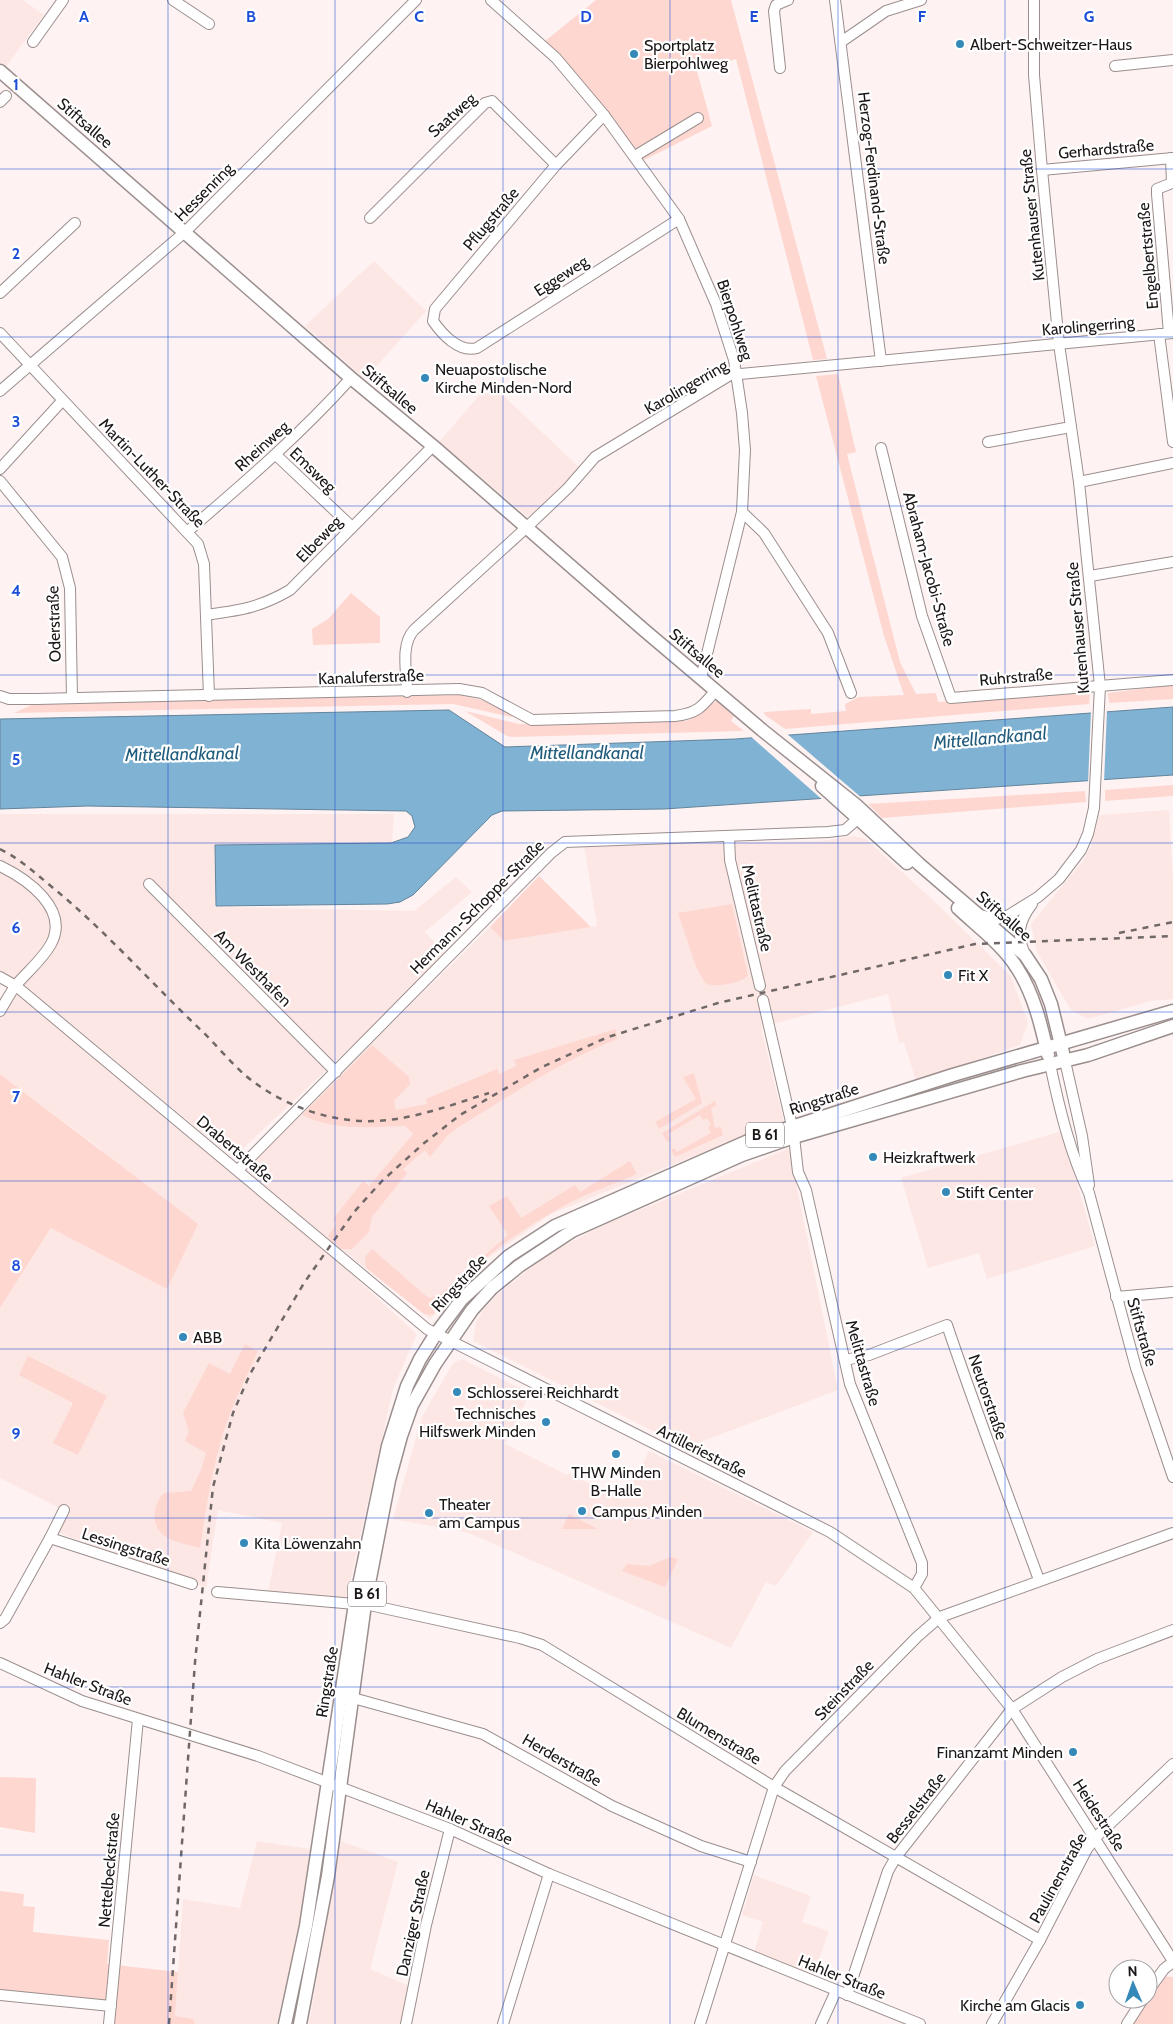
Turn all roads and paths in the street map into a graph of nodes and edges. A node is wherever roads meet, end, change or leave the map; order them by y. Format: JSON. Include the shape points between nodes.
{"nodes":[{"id":1,"x":63,"y":0,"type":"edge"},
{"id":2,"x":173,"y":0,"type":"edge"},
{"id":3,"x":416,"y":0,"type":"edge"},
{"id":4,"x":491,"y":0,"type":"edge"},
{"id":5,"x":788,"y":0,"type":"edge"},
{"id":6,"x":835,"y":0,"type":"edge"},
{"id":7,"x":921,"y":0,"type":"edge"},
{"id":8,"x":1034,"y":0,"type":"edge"},
{"id":9,"x":209,"y":24,"type":"dead end"},
{"id":10,"x":33,"y":42,"type":"dead end"},
{"id":11,"x":841,"y":42,"type":"junction"},
{"id":12,"x":1173,"y":60,"type":"edge"},
{"id":13,"x":1115,"y":66,"type":"dead end"},
{"id":14,"x":780,"y":68,"type":"dead end"},
{"id":15,"x":0,"y":71,"type":"edge"},
{"id":16,"x":604,"y":115,"type":"junction"},
{"id":17,"x":698,"y":118,"type":"dead end"},
{"id":18,"x":635,"y":156,"type":"junction"},
{"id":19,"x":1172,"y":158,"type":"edge"},
{"id":20,"x":556,"y":165,"type":"junction"},
{"id":21,"x":1042,"y":170,"type":"junction"},
{"id":22,"x":370,"y":218,"type":"dead end"},
{"id":23,"x":679,"y":219,"type":"junction"},
{"id":24,"x":75,"y":223,"type":"dead end"},
{"id":25,"x":186,"y":231,"type":"junction"},
{"id":26,"x":0,"y":293,"type":"edge"},
{"id":27,"x":0,"y":332,"type":"edge"},
{"id":28,"x":1167,"y":333,"type":"edge"},
{"id":29,"x":1059,"y":344,"type":"junction"},
{"id":30,"x":458,"y":346,"type":"joint"},
{"id":31,"x":881,"y":360,"type":"junction"},
{"id":32,"x":30,"y":365,"type":"junction"},
{"id":33,"x":736,"y":373,"type":"junction"},
{"id":34,"x":351,"y":378,"type":"junction"},
{"id":35,"x":0,"y":392,"type":"edge"},
{"id":36,"x":62,"y":401,"type":"junction"},
{"id":37,"x":1071,"y":427,"type":"junction"},
{"id":38,"x":988,"y":442,"type":"dead end"},
{"id":39,"x":1173,"y":442,"type":"edge"},
{"id":40,"x":433,"y":446,"type":"junction"},
{"id":41,"x":881,"y":448,"type":"dead end"},
{"id":42,"x":276,"y":455,"type":"junction"},
{"id":43,"x":1173,"y":463,"type":"edge"},
{"id":44,"x":0,"y":469,"type":"edge"},
{"id":45,"x":0,"y":481,"type":"edge"},
{"id":46,"x":1079,"y":482,"type":"junction"},
{"id":47,"x":742,"y":512,"type":"junction"},
{"id":48,"x":352,"y":527,"type":"junction"},
{"id":49,"x":527,"y":527,"type":"junction"},
{"id":50,"x":188,"y":531,"type":"junction"},
{"id":51,"x":1173,"y":562,"type":"edge"},
{"id":52,"x":1090,"y":576,"type":"junction"},
{"id":53,"x":206,"y":615,"type":"junction"},
{"id":54,"x":701,"y":678,"type":"junction"},
{"id":55,"x":1173,"y":680,"type":"edge"},
{"id":56,"x":1100,"y":686,"type":"junction"},
{"id":57,"x":716,"y":690,"type":"junction"},
{"id":58,"x":407,"y":692,"type":"junction"},
{"id":59,"x":851,"y":693,"type":"dead end"},
{"id":60,"x":209,"y":696,"type":"junction"},
{"id":61,"x":5,"y":697,"type":"edge"},
{"id":62,"x":72,"y":698,"type":"junction"},
{"id":63,"x":951,"y":698,"type":"joint"},
{"id":64,"x":762,"y":730,"type":"junction"},
{"id":65,"x":860,"y":812,"type":"junction"},
{"id":66,"x":729,"y":837,"type":"junction"},
{"id":67,"x":0,"y":866,"type":"edge"},
{"id":68,"x":149,"y":884,"type":"dead end"},
{"id":69,"x":1038,"y":897,"type":"junction"},
{"id":70,"x":978,"y":915,"type":"junction"},
{"id":71,"x":1025,"y":955,"type":"junction"},
{"id":72,"x":0,"y":977,"type":"edge"},
{"id":73,"x":16,"y":986,"type":"junction"},
{"id":74,"x":760,"y":986,"type":"dead end"},
{"id":75,"x":763,"y":1000,"type":"dead end"},
{"id":76,"x":0,"y":1011,"type":"edge"},
{"id":77,"x":1173,"y":1011,"type":"edge"},
{"id":78,"x":1173,"y":1026,"type":"edge"},
{"id":79,"x":1061,"y":1043,"type":"junction"},
{"id":80,"x":1046,"y":1047,"type":"junction"},
{"id":81,"x":1065,"y":1061,"type":"junction"},
{"id":82,"x":1050,"y":1064,"type":"junction"},
{"id":83,"x":336,"y":1072,"type":"junction"},
{"id":84,"x":793,"y":1132,"type":"junction"},
{"id":85,"x":238,"y":1170,"type":"junction"},
{"id":86,"x":1089,"y":1193,"type":"junction"},
{"id":87,"x":1173,"y":1292,"type":"edge"},
{"id":88,"x":1116,"y":1297,"type":"junction"},
{"id":89,"x":435,"y":1334,"type":"junction"},
{"id":90,"x":449,"y":1342,"type":"junction"},
{"id":91,"x":845,"y":1360,"type":"junction"},
{"id":92,"x":1173,"y":1477,"type":"edge"},
{"id":93,"x":64,"y":1510,"type":"dead end"},
{"id":94,"x":1173,"y":1533,"type":"edge"},
{"id":95,"x":50,"y":1538,"type":"junction"},
{"id":96,"x":1039,"y":1580,"type":"junction"},
{"id":97,"x":192,"y":1584,"type":"dead end"},
{"id":98,"x":914,"y":1588,"type":"junction"},
{"id":99,"x":216,"y":1592,"type":"dead end"},
{"id":100,"x":360,"y":1604,"type":"junction"},
{"id":101,"x":940,"y":1618,"type":"junction"},
{"id":102,"x":0,"y":1623,"type":"edge"},
{"id":103,"x":1173,"y":1630,"type":"edge"},
{"id":104,"x":0,"y":1663,"type":"edge"},
{"id":105,"x":353,"y":1698,"type":"junction"},
{"id":106,"x":1012,"y":1709,"type":"junction"},
{"id":107,"x":138,"y":1719,"type":"junction"},
{"id":108,"x":1173,"y":1764,"type":"edge"},
{"id":109,"x":328,"y":1782,"type":"junction"},
{"id":110,"x":774,"y":1786,"type":"junction"},
{"id":111,"x":341,"y":1787,"type":"junction"},
{"id":112,"x":450,"y":1829,"type":"junction"},
{"id":113,"x":1096,"y":1837,"type":"junction"},
{"id":114,"x":896,"y":1857,"type":"junction"},
{"id":115,"x":751,"y":1862,"type":"junction"},
{"id":116,"x":549,"y":1874,"type":"junction"},
{"id":117,"x":1040,"y":1940,"type":"junction"},
{"id":118,"x":724,"y":1946,"type":"junction"},
{"id":119,"x":1173,"y":1961,"type":"edge"},
{"id":120,"x":1158,"y":1977,"type":"edge"},
{"id":121,"x":836,"y":1991,"type":"junction"},
{"id":122,"x":0,"y":1995,"type":"edge"},
{"id":123,"x":847,"y":1995,"type":"junction"},
{"id":124,"x":111,"y":2006,"type":"junction"},
{"id":125,"x":1136,"y":2009,"type":"edge"},
{"id":126,"x":109,"y":2024,"type":"edge"},
{"id":127,"x":285,"y":2024,"type":"edge"},
{"id":128,"x":300,"y":2024,"type":"edge"},
{"id":129,"x":406,"y":2024,"type":"edge"},
{"id":130,"x":503,"y":2024,"type":"edge"},
{"id":131,"x":700,"y":2024,"type":"edge"},
{"id":132,"x":821,"y":2024,"type":"edge"},
{"id":133,"x":920,"y":2024,"type":"edge"},
{"id":134,"x":992,"y":2024,"type":"edge"},
{"id":135,"x":1127,"y":2024,"type":"edge"}],
"edges":[{"from":1,"to":10,"type":"street"},
{"from":2,"to":9,"type":"street"},
{"from":3,"to":25,"type":"street","name":"Hessenring"},
{"from":4,"to":16,"type":"street","name":"Bierpohlweg","via":[[556,58]]},
{"from":5,"to":14,"type":"street","via":[[780,1],[774,11]]},
{"from":6,"to":11,"type":"street","name":"Herzog-Ferdinand-Straße"},
{"from":7,"to":11,"type":"street","via":[[886,11]]},
{"from":8,"to":21,"type":"street","name":"Kutenhauser Straße","via":[[1034,75]]},
{"from":11,"to":31,"type":"street","name":"Herzog-Ferdinand-Straße"},
{"from":12,"to":13,"type":"street"},
{"from":15,"to":25,"type":"main road","name":"Stiftsallee"},
{"from":16,"to":18,"type":"street","name":"Bierpohlweg"},
{"from":16,"to":20,"type":"street","name":"Pflugstraße"},
{"from":17,"to":18,"type":"street"},
{"from":18,"to":23,"type":"street","name":"Bierpohlweg"},
{"from":19,"to":21,"type":"street","name":"Gerhardstraße"},
{"from":19,"to":28,"type":"street","name":"Engelbertstraße","via":[[1172,183],[1157,189]]},
{"from":20,"to":22,"type":"street","name":"Saatweg","via":[[492,101],[485,103],[452,134]]},
{"from":20,"to":30,"type":"street","name":"Pflugstraße","via":[[433,312],[432,321]]},
{"from":21,"to":29,"type":"street","name":"Kutenhauser Straße"},
{"from":23,"to":30,"type":"street","name":"Eggeweg","via":[[477,348]]},
{"from":23,"to":33,"type":"street","name":"Bierpohlweg","via":[[716,304]]},
{"from":24,"to":26,"type":"street"},
{"from":25,"to":32,"type":"street","name":"Hessenring"},
{"from":25,"to":34,"type":"main road","name":"Stiftsallee"},
{"from":27,"to":32,"type":"street","name":"Martin-Luther-Straße"},
{"from":28,"to":29,"type":"street","name":"Karolingerring"},
{"from":28,"to":39,"type":"street"},
{"from":29,"to":31,"type":"street","name":"Karolingerring"},
{"from":29,"to":37,"type":"street","name":"Kutenhauser Straße"},
{"from":31,"to":33,"type":"street","name":"Karolingerring"},
{"from":32,"to":35,"type":"street","name":"Hessenring"},
{"from":32,"to":36,"type":"street","name":"Martin-Luther-Straße"},
{"from":33,"to":47,"type":"street","name":"Bierpohlweg","via":[[745,450]]},
{"from":33,"to":49,"type":"street","name":"Karolingerring","via":[[595,458]]},
{"from":34,"to":40,"type":"main road","name":"Stiftsallee"},
{"from":34,"to":42,"type":"street","name":"Rheinweg"},
{"from":36,"to":44,"type":"street"},
{"from":36,"to":50,"type":"street","name":"Martin-Luther-Straße"},
{"from":37,"to":38,"type":"street"},
{"from":37,"to":46,"type":"street","name":"Kutenhauser Straße"},
{"from":40,"to":48,"type":"street","name":"Elbeweg"},
{"from":40,"to":49,"type":"main road","name":"Stiftsallee"},
{"from":41,"to":63,"type":"street","name":"Abraham-Jacobi-Straße","via":[[922,616]]},
{"from":42,"to":48,"type":"street","name":"Emsweg"},
{"from":42,"to":50,"type":"street","name":"Rheinweg"},
{"from":43,"to":46,"type":"street"},
{"from":45,"to":62,"type":"street","name":"Oderstraße","via":[[62,557],[70,588]]},
{"from":46,"to":52,"type":"street","name":"Kutenhauser Straße"},
{"from":47,"to":54,"type":"street","name":"Bierpohlweg"},
{"from":47,"to":59,"type":"street","via":[[764,533],[828,633]]},
{"from":48,"to":53,"type":"street","name":"Elbeweg","via":[[284,594],[250,609]]},
{"from":49,"to":54,"type":"main road","name":"Stiftsallee"},
{"from":49,"to":58,"type":"street","name":"Karolingerring","via":[[408,636]]},
{"from":50,"to":53,"type":"street","name":"Martin-Luther-Straße","via":[[198,544],[204,564]]},
{"from":51,"to":52,"type":"street"},
{"from":52,"to":56,"type":"street","name":"Kutenhauser Straße"},
{"from":53,"to":60,"type":"street","name":"Martin-Luther-Straße"},
{"from":54,"to":57,"type":"main road","name":"Stiftsallee"},
{"from":55,"to":56,"type":"street","name":"Ruhrstraße"},
{"from":56,"to":63,"type":"street","name":"Ruhrstraße"},
{"from":56,"to":69,"type":"street","name":"Kutenhauser Straße","via":[[1094,801],[1088,834],[1082,850],[1068,869]]},
{"from":57,"to":58,"type":"street","name":"Kanaluferstraße","via":[[692,714],[532,720],[471,690]]},
{"from":57,"to":64,"type":"main road","name":"Stiftsallee"},
{"from":58,"to":60,"type":"street","name":"Kanaluferstraße"},
{"from":60,"to":62,"type":"street","name":"Kanaluferstraße"},
{"from":61,"to":62,"type":"street","name":"Kanaluferstraße"},
{"from":64,"to":65,"type":"main road","name":"Stiftsallee"},
{"from":64,"to":65,"type":"main road","name":"Stiftsallee","via":[[842,806]]},
{"from":65,"to":66,"type":"street","name":"Hermann-Schoppe-Straße","via":[[851,826],[838,831]]},
{"from":65,"to":70,"type":"main road","name":"Stiftsallee"},
{"from":65,"to":80,"type":"main road","name":"Stiftsallee","via":[[1011,960],[1034,1001]]},
{"from":66,"to":74,"type":"street","name":"Melittastraße","via":[[730,860]]},
{"from":66,"to":83,"type":"street","name":"Hermann-Schoppe-Straße","via":[[566,842],[551,853]]},
{"from":67,"to":73,"type":"street","via":[[39,891],[49,905],[56,930],[52,943],[40,960]]},
{"from":68,"to":83,"type":"street","name":"Am Westhafen"},
{"from":69,"to":70,"type":"street","name":"Kutenhauser Straße","via":[[1004,918]]},
{"from":69,"to":71,"type":"street","name":"Kutenhauser Straße","via":[[1020,925],[1019,938]]},
{"from":70,"to":71,"type":"main road","name":"Stiftsallee"},
{"from":71,"to":79,"type":"main road","name":"Stiftsallee","via":[[1046,990]]},
{"from":72,"to":73,"type":"street","name":"Drabertstraße"},
{"from":73,"to":76,"type":"street"},
{"from":73,"to":85,"type":"street","name":"Drabertstraße"},
{"from":75,"to":84,"type":"street","name":"Melittastraße"},
{"from":77,"to":79,"type":"main road","name":"Ringstraße","number":"B 61"},
{"from":78,"to":81,"type":"main road","name":"Ringstraße","number":"B 61"},
{"from":79,"to":80,"type":"main road","name":"Ringstraße","number":"B 61"},
{"from":79,"to":81,"type":"main road","name":"Stiftsallee"},
{"from":80,"to":82,"type":"main road","name":"Stiftsallee"},
{"from":80,"to":84,"type":"main road","name":"Ringstraße","number":"B 61"},
{"from":81,"to":82,"type":"main road","name":"Ringstraße","number":"B 61"},
{"from":81,"to":86,"type":"street","name":"Stiftstraße","via":[[1082,1136]]},
{"from":82,"to":84,"type":"main road","name":"Ringstraße","number":"B 61"},
{"from":82,"to":86,"type":"street","name":"Stiftstraße","via":[[1076,1159]]},
{"from":83,"to":85,"type":"street","name":"Hermann-Schoppe-Straße"},
{"from":84,"to":89,"type":"main road","name":"Ringstraße","number":"B 61","via":[[719,1153],[544,1232],[485,1276]]},
{"from":84,"to":90,"type":"main road","name":"Ringstraße","number":"B 61","via":[[572,1231],[492,1288]]},
{"from":84,"to":91,"type":"street","name":"Melittastraße","via":[[798,1172],[806,1190]]},
{"from":85,"to":89,"type":"street","name":"Drabertstraße"},
{"from":86,"to":88,"type":"street","name":"Stiftstraße"},
{"from":87,"to":88,"type":"street"},
{"from":88,"to":92,"type":"street","name":"Stiftstraße","via":[[1143,1391]]},
{"from":89,"to":90,"type":"street","name":"Artilleriestraße"},
{"from":89,"to":100,"type":"main road","name":"Ringstraße","number":"B 61","via":[[396,1415],[378,1485]]},
{"from":90,"to":98,"type":"street","name":"Artilleriestraße","via":[[830,1532]]},
{"from":90,"to":100,"type":"main road","name":"Ringstraße","number":"B 61","via":[[406,1419]]},
{"from":91,"to":96,"type":"street","name":"Neutorstraße","via":[[877,1352],[948,1325],[979,1420]]},
{"from":91,"to":98,"type":"street","name":"Melittastraße","via":[[850,1384],[922,1563],[922,1574]]},
{"from":93,"to":95,"type":"street"},
{"from":94,"to":96,"type":"street","name":"Steinstraße"},
{"from":95,"to":97,"type":"street","name":"Lessingstraße"},
{"from":95,"to":102,"type":"street"},
{"from":96,"to":101,"type":"street","name":"Steinstraße"},
{"from":98,"to":101,"type":"street","name":"Artilleriestraße"},
{"from":99,"to":100,"type":"street"},
{"from":100,"to":105,"type":"main road","name":"Ringstraße","number":"B 61"},
{"from":100,"to":109,"type":"main road","name":"Ringstraße","number":"B 61"},
{"from":100,"to":110,"type":"street","name":"Blumenstraße","via":[[542,1645]]},
{"from":101,"to":106,"type":"street","name":"Heidestraße"},
{"from":101,"to":110,"type":"street","name":"Steinstraße","via":[[917,1637]]},
{"from":103,"to":106,"type":"street","name":"Besselstraße","via":[[1097,1659]]},
{"from":104,"to":107,"type":"street","name":"Hahler Straße","via":[[65,1694]]},
{"from":105,"to":111,"type":"main road","name":"Ringstraße","number":"B 61"},
{"from":105,"to":115,"type":"street","name":"Herderstraße","via":[[484,1734],[612,1806],[701,1846]]},
{"from":106,"to":113,"type":"street","name":"Heidestraße"},
{"from":106,"to":114,"type":"street","name":"Besselstraße"},
{"from":107,"to":109,"type":"street","name":"Hahler Straße","via":[[258,1756]]},
{"from":107,"to":124,"type":"street","name":"Nettelbeckstraße"},
{"from":108,"to":113,"type":"street","name":"Paulinenstraße"},
{"from":109,"to":111,"type":"street","name":"Hahler Straße"},
{"from":109,"to":127,"type":"main road","name":"Ringstraße","number":"B 61","via":[[306,1926]]},
{"from":110,"to":114,"type":"street","name":"Blumenstraße"},
{"from":110,"to":115,"type":"street","name":"Steinstraße"},
{"from":111,"to":112,"type":"street","name":"Hahler Straße"},
{"from":111,"to":128,"type":"main road","name":"Ringstraße","number":"B 61"},
{"from":112,"to":116,"type":"street","name":"Hahler Straße"},
{"from":112,"to":129,"type":"street","name":"Danziger Straße"},
{"from":113,"to":117,"type":"street","name":"Paulinenstraße"},
{"from":113,"to":119,"type":"street","name":"Heidestraße"},
{"from":114,"to":117,"type":"street","name":"Blumenstraße"},
{"from":114,"to":123,"type":"street","name":"Besselstraße","via":[[882,1886]]},
{"from":115,"to":118,"type":"street","name":"Steinstraße"},
{"from":116,"to":118,"type":"street","name":"Hahler Straße"},
{"from":116,"to":130,"type":"street"},
{"from":117,"to":134,"type":"street","name":"Paulinenstraße"},
{"from":118,"to":121,"type":"street","name":"Hahler Straße"},
{"from":118,"to":131,"type":"street","name":"Steinstraße"},
{"from":119,"to":120,"type":"street"},
{"from":121,"to":123,"type":"street","name":"Hahler Straße"},
{"from":121,"to":132,"type":"street"},
{"from":122,"to":124,"type":"street"},
{"from":123,"to":133,"type":"street","name":"Hahler Straße"},
{"from":124,"to":126,"type":"street","name":"Nettelbeckstraße"},
{"from":125,"to":135,"type":"street"}]}
